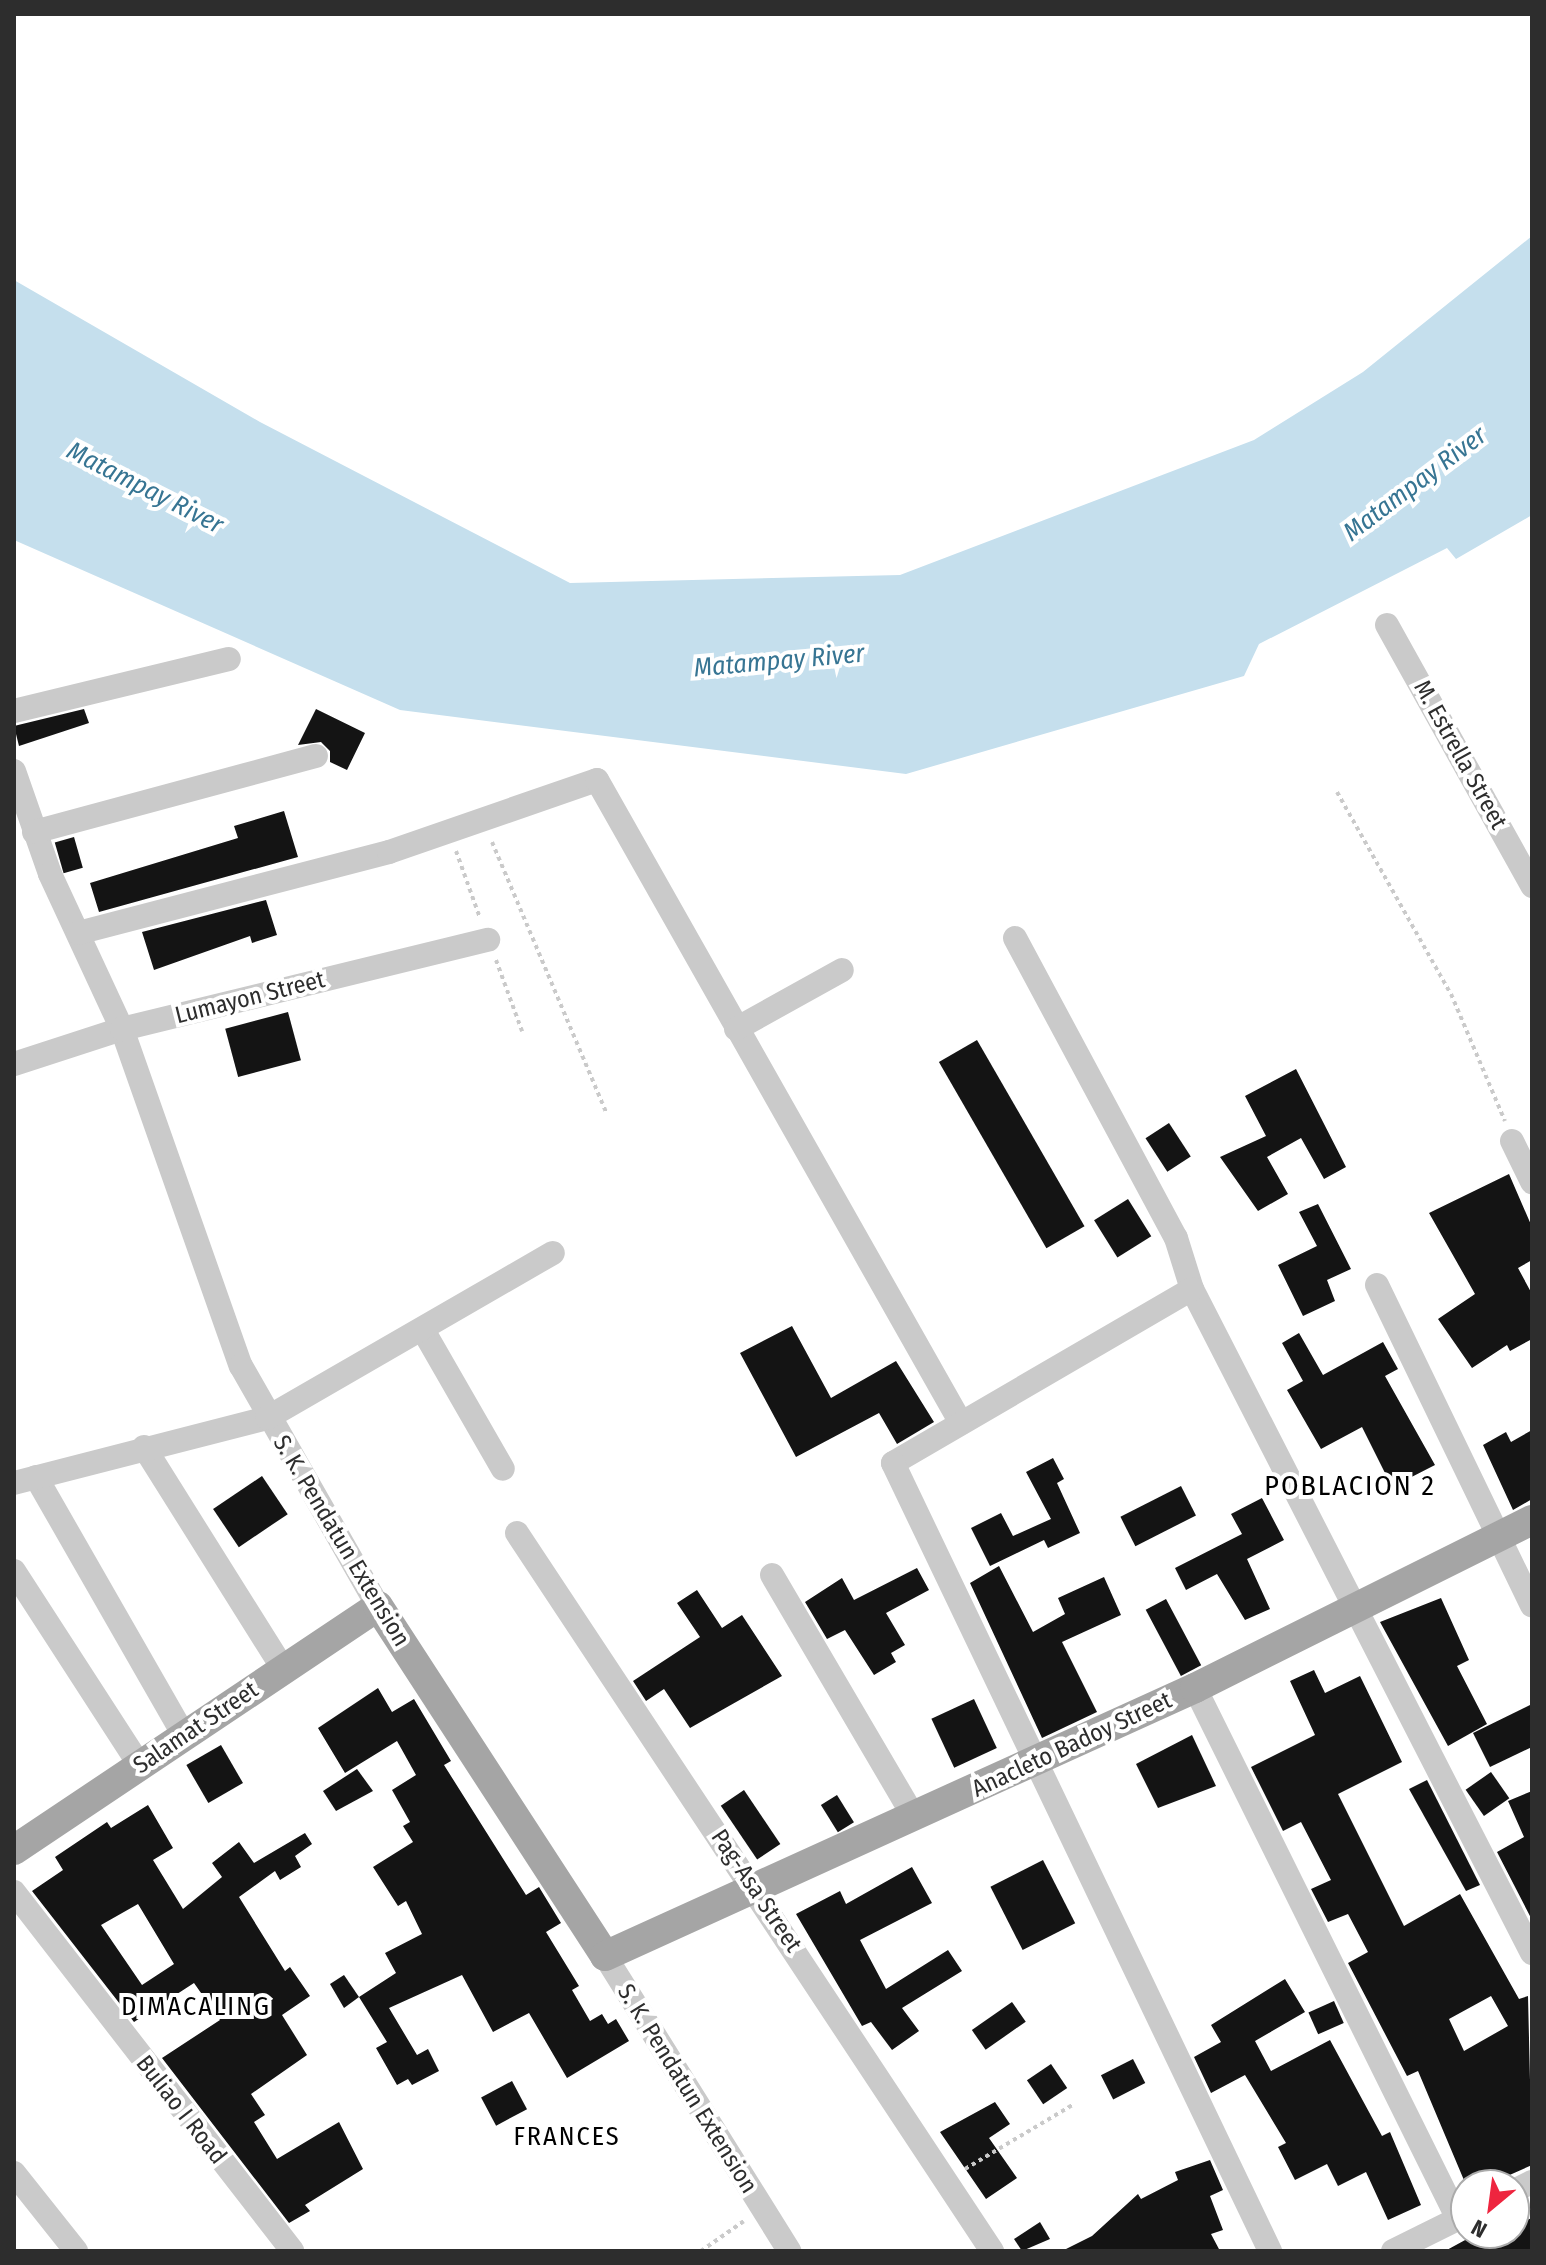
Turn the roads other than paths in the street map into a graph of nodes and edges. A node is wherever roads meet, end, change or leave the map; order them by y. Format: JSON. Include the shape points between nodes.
{"nodes":[{"id":1,"x":1387,"y":625,"type":"dead end"},
{"id":2,"x":229,"y":659,"type":"dead end"},
{"id":3,"x":14,"y":711,"type":"edge"},
{"id":4,"x":316,"y":756,"type":"dead end"},
{"id":5,"x":14,"y":771,"type":"edge"},
{"id":6,"x":34,"y":832,"type":"junction"},
{"id":7,"x":1532,"y":886,"type":"edge"},
{"id":8,"x":78,"y":933,"type":"junction"},
{"id":9,"x":1015,"y":938,"type":"dead end"},
{"id":10,"x":488,"y":940,"type":"dead end"},
{"id":11,"x":842,"y":970,"type":"dead end"},
{"id":12,"x":122,"y":1029,"type":"junction"},
{"id":13,"x":736,"y":1029,"type":"junction"},
{"id":14,"x":14,"y":1064,"type":"edge"},
{"id":15,"x":1512,"y":1141,"type":"road end"},
{"id":16,"x":1532,"y":1182,"type":"edge"},
{"id":17,"x":553,"y":1253,"type":"dead end"},
{"id":18,"x":1377,"y":1285,"type":"dead end"},
{"id":19,"x":1192,"y":1289,"type":"junction"},
{"id":20,"x":423,"y":1330,"type":"junction"},
{"id":21,"x":267,"y":1418,"type":"junction"},
{"id":22,"x":961,"y":1423,"type":"junction"},
{"id":23,"x":144,"y":1447,"type":"junction"},
{"id":24,"x":503,"y":1469,"type":"dead end"},
{"id":25,"x":25,"y":1480,"type":"edge"},
{"id":26,"x":1532,"y":1520,"type":"edge"},
{"id":27,"x":517,"y":1533,"type":"dead end"},
{"id":28,"x":1497,"y":1537,"type":"junction"},
{"id":29,"x":14,"y":1571,"type":"edge"},
{"id":30,"x":772,"y":1575,"type":"dead end"},
{"id":31,"x":1532,"y":1605,"type":"edge"},
{"id":32,"x":378,"y":1606,"type":"junction"},
{"id":33,"x":1356,"y":1608,"type":"junction"},
{"id":34,"x":283,"y":1669,"type":"junction"},
{"id":35,"x":1195,"y":1688,"type":"junction"},
{"id":36,"x":184,"y":1735,"type":"junction"},
{"id":37,"x":1034,"y":1762,"type":"junction"},
{"id":38,"x":140,"y":1766,"type":"junction"},
{"id":39,"x":914,"y":1817,"type":"junction"},
{"id":40,"x":14,"y":1850,"type":"edge"},
{"id":41,"x":757,"y":1890,"type":"junction"},
{"id":42,"x":14,"y":1892,"type":"edge"},
{"id":43,"x":1532,"y":1953,"type":"edge"},
{"id":44,"x":605,"y":1956,"type":"junction"},
{"id":45,"x":14,"y":2173,"type":"edge"},
{"id":46,"x":1450,"y":2193,"type":"edge"},
{"id":47,"x":1450,"y":2223,"type":"edge"},
{"id":48,"x":76,"y":2251,"type":"edge"},
{"id":49,"x":292,"y":2251,"type":"edge"},
{"id":50,"x":789,"y":2251,"type":"edge"},
{"id":51,"x":992,"y":2251,"type":"edge"},
{"id":52,"x":1270,"y":2251,"type":"edge"},
{"id":53,"x":1393,"y":2251,"type":"edge"}],
"edges":[{"from":1,"to":7,"type":"street","name":"M. Estrella Street"},
{"from":2,"to":3,"type":"street"},
{"from":4,"to":6,"type":"street"},
{"from":5,"to":6,"type":"street","name":"S. K. Pendatun Extension"},
{"from":6,"to":8,"type":"street","name":"S. K. Pendatun Extension"},
{"from":8,"to":12,"type":"street","name":"S. K. Pendatun Extension"},
{"from":8,"to":13,"type":"street","via":[[484,823],[597,780]]},
{"from":9,"to":19,"type":"street","via":[[1176,1238]]},
{"from":10,"to":12,"type":"street","name":"Lumayon Street"},
{"from":11,"to":13,"type":"street"},
{"from":12,"to":14,"type":"street","name":"Lumayon Street"},
{"from":12,"to":21,"type":"street","name":"S. K. Pendatun Extension","via":[[210,1285]]},
{"from":13,"to":22,"type":"street"},
{"from":15,"to":16,"type":"street"},
{"from":17,"to":20,"type":"street"},
{"from":18,"to":28,"type":"street"},
{"from":19,"to":22,"type":"street"},
{"from":19,"to":33,"type":"street"},
{"from":20,"to":21,"type":"street"},
{"from":20,"to":24,"type":"street"},
{"from":21,"to":23,"type":"street"},
{"from":21,"to":32,"type":"street","name":"S. K. Pendatun Extension"},
{"from":22,"to":37,"type":"street","via":[[893,1463]]},
{"from":23,"to":25,"type":"street"},
{"from":23,"to":34,"type":"street"},
{"from":25,"to":36,"type":"street"},
{"from":26,"to":28,"type":"main road","name":"Anacleto Badoy Street"},
{"from":27,"to":41,"type":"street","name":"Pag-Asa Street"},
{"from":28,"to":31,"type":"street"},
{"from":28,"to":33,"type":"main road","name":"Anacleto Badoy Street"},
{"from":29,"to":38,"type":"street"},
{"from":30,"to":39,"type":"street"},
{"from":32,"to":34,"type":"main road","name":"Salamat Street"},
{"from":32,"to":44,"type":"main road","name":"S. K. Pendatun Extension"},
{"from":33,"to":35,"type":"main road","name":"Anacleto Badoy Street"},
{"from":33,"to":43,"type":"street"},
{"from":34,"to":36,"type":"main road","name":"Salamat Street"},
{"from":35,"to":37,"type":"main road","name":"Anacleto Badoy Street"},
{"from":35,"to":46,"type":"street"},
{"from":36,"to":38,"type":"main road","name":"Salamat Street"},
{"from":37,"to":39,"type":"main road","name":"Anacleto Badoy Street"},
{"from":37,"to":52,"type":"street"},
{"from":38,"to":40,"type":"main road","name":"Salamat Street"},
{"from":39,"to":41,"type":"main road","name":"Anacleto Badoy Street"},
{"from":41,"to":44,"type":"main road","name":"Anacleto Badoy Street"},
{"from":41,"to":51,"type":"street","name":"Pag-Asa Street"},
{"from":42,"to":49,"type":"street","name":"Buliao I Road"},
{"from":44,"to":50,"type":"street","name":"S. K. Pendatun Extension"},
{"from":45,"to":48,"type":"street"},
{"from":47,"to":53,"type":"street"}]}
